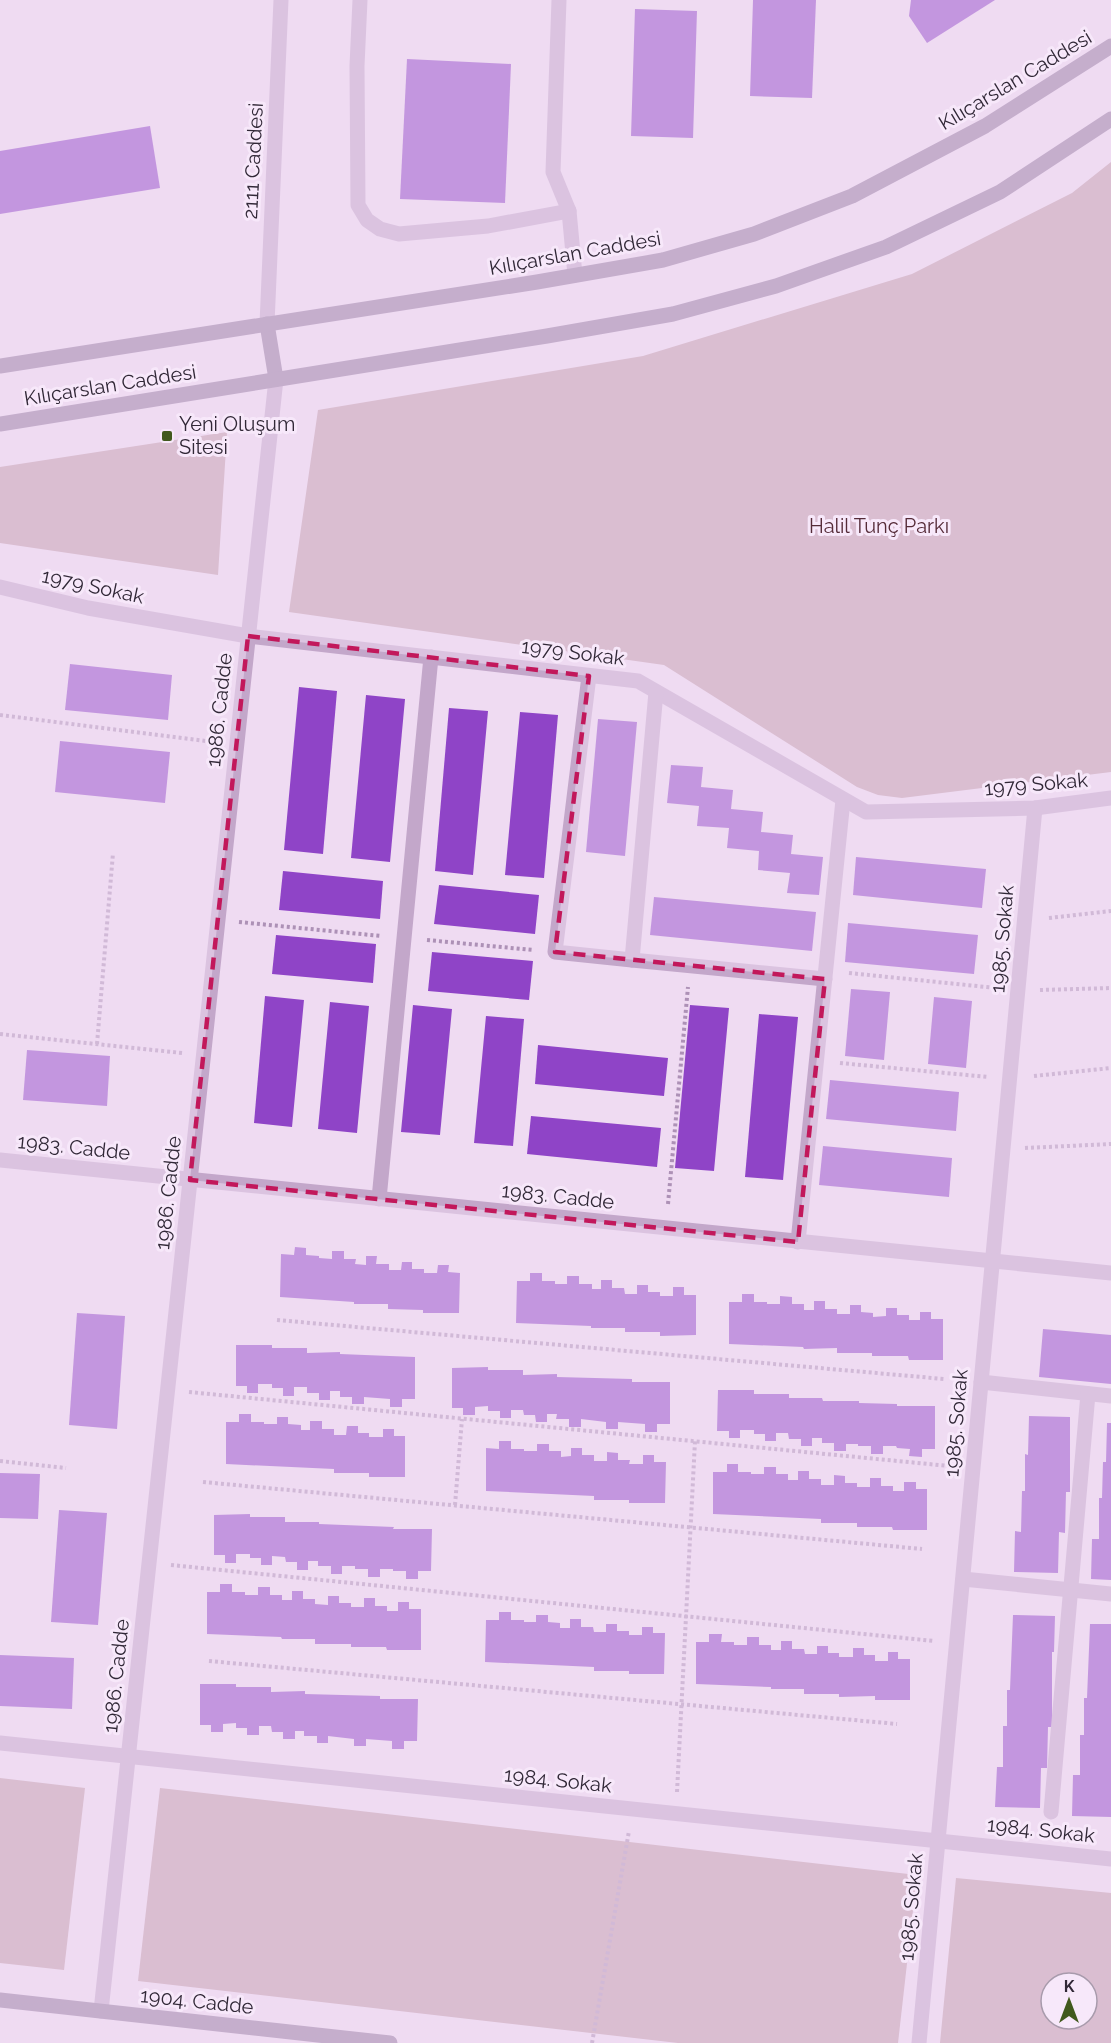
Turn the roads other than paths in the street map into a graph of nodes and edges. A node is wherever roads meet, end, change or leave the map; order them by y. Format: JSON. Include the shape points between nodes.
{"nodes":[{"id":1,"x":281,"y":0,"type":"edge"},
{"id":2,"x":360,"y":0,"type":"edge"},
{"id":3,"x":559,"y":0,"type":"edge"},
{"id":4,"x":1111,"y":46,"type":"edge"},
{"id":5,"x":1111,"y":119,"type":"edge"},
{"id":6,"x":569,"y":211,"type":"junction"},
{"id":7,"x":575,"y":275,"type":"junction"},
{"id":8,"x":267,"y":324,"type":"junction"},
{"id":9,"x":0,"y":366,"type":"edge"},
{"id":10,"x":276,"y":379,"type":"junction"},
{"id":11,"x":0,"y":424,"type":"edge"},
{"id":12,"x":0,"y":587,"type":"edge"},
{"id":13,"x":248,"y":636,"type":"junction"},
{"id":14,"x":431,"y":657,"type":"junction"},
{"id":15,"x":589,"y":676,"type":"junction"},
{"id":16,"x":656,"y":692,"type":"junction"},
{"id":17,"x":1111,"y":798,"type":"edge"},
{"id":18,"x":843,"y":800,"type":"junction"},
{"id":19,"x":1035,"y":808,"type":"junction"},
{"id":20,"x":632,"y":960,"type":"junction"},
{"id":21,"x":825,"y":975,"type":"junction"},
{"id":22,"x":0,"y":1160,"type":"edge"},
{"id":23,"x":190,"y":1180,"type":"junction"},
{"id":24,"x":379,"y":1199,"type":"junction"},
{"id":25,"x":798,"y":1242,"type":"junction"},
{"id":26,"x":992,"y":1262,"type":"junction"},
{"id":27,"x":1111,"y":1273,"type":"edge"},
{"id":28,"x":981,"y":1382,"type":"junction"},
{"id":29,"x":1088,"y":1394,"type":"junction"},
{"id":30,"x":1111,"y":1396,"type":"edge"},
{"id":31,"x":963,"y":1579,"type":"junction"},
{"id":32,"x":1071,"y":1590,"type":"junction"},
{"id":33,"x":1111,"y":1594,"type":"edge"},
{"id":34,"x":0,"y":1743,"type":"edge"},
{"id":35,"x":128,"y":1756,"type":"junction"},
{"id":36,"x":1051,"y":1812,"type":"dead end"},
{"id":37,"x":938,"y":1841,"type":"junction"},
{"id":38,"x":1111,"y":1858,"type":"edge"},
{"id":39,"x":0,"y":2000,"type":"edge"},
{"id":40,"x":101,"y":2012,"type":"junction"},
{"id":41,"x":390,"y":2043,"type":"edge"},
{"id":42,"x":919,"y":2043,"type":"edge"}],
"edges":[{"from":1,"to":8,"type":"street","name":"2111 Caddesi"},
{"from":2,"to":6,"type":"street","via":[[358,205],[367,220],[380,229],[399,234],[488,226]]},
{"from":3,"to":6,"type":"street","via":[[553,172]]},
{"from":4,"to":7,"type":"main road","name":"Kılıçarslan Caddesi","via":[[985,126],[852,196],[754,234],[663,260]]},
{"from":5,"to":10,"type":"main road","name":"Kılıçarslan Caddesi","via":[[1000,192],[886,247],[776,286],[673,314]]},
{"from":6,"to":7,"type":"street"},
{"from":7,"to":8,"type":"main road","name":"Kılıçarslan Caddesi"},
{"from":8,"to":9,"type":"main road","name":"Kılıçarslan Caddesi"},
{"from":8,"to":10,"type":"main road"},
{"from":10,"to":11,"type":"main road","name":"Kılıçarslan Caddesi"},
{"from":10,"to":13,"type":"street","name":"1986. Cadde"},
{"from":12,"to":13,"type":"street","name":"1979 Sokak","via":[[87,608]]},
{"from":13,"to":14,"type":"street","name":"1979 Sokak"},
{"from":13,"to":23,"type":"street","name":"1986. Cadde"},
{"from":14,"to":15,"type":"street","name":"1979 Sokak"},
{"from":14,"to":24,"type":"street"},
{"from":15,"to":16,"type":"street","name":"1979 Sokak","via":[[638,681]]},
{"from":15,"to":20,"type":"street","via":[[555,952]]},
{"from":16,"to":18,"type":"street","name":"1979 Sokak"},
{"from":16,"to":20,"type":"street"},
{"from":17,"to":19,"type":"street","name":"1979 Sokak"},
{"from":18,"to":19,"type":"street","name":"1979 Sokak","via":[[872,813]]},
{"from":18,"to":21,"type":"street"},
{"from":19,"to":26,"type":"street","name":"1985. Sokak"},
{"from":20,"to":21,"type":"street"},
{"from":21,"to":25,"type":"street"},
{"from":22,"to":23,"type":"street","name":"1983. Cadde"},
{"from":23,"to":24,"type":"street","name":"1983. Cadde"},
{"from":23,"to":35,"type":"street","name":"1986. Cadde"},
{"from":24,"to":25,"type":"street","name":"1983. Cadde"},
{"from":25,"to":26,"type":"street","name":"1983. Cadde"},
{"from":26,"to":27,"type":"street","name":"1983. Cadde"},
{"from":26,"to":28,"type":"street","name":"1985. Sokak"},
{"from":28,"to":29,"type":"street"},
{"from":28,"to":31,"type":"street","name":"1985. Sokak"},
{"from":29,"to":30,"type":"street"},
{"from":29,"to":32,"type":"street"},
{"from":31,"to":32,"type":"street"},
{"from":31,"to":37,"type":"street","name":"1985. Sokak"},
{"from":32,"to":33,"type":"street"},
{"from":32,"to":36,"type":"street"},
{"from":34,"to":35,"type":"street","name":"1984. Sokak"},
{"from":35,"to":37,"type":"street","name":"1984. Sokak"},
{"from":35,"to":40,"type":"street","name":"1986. Cadde"},
{"from":37,"to":38,"type":"street","name":"1984. Sokak"},
{"from":37,"to":42,"type":"street","name":"1985. Sokak"},
{"from":39,"to":40,"type":"main road","name":"1904. Cadde"},
{"from":40,"to":41,"type":"main road","name":"1904. Cadde"}]}
